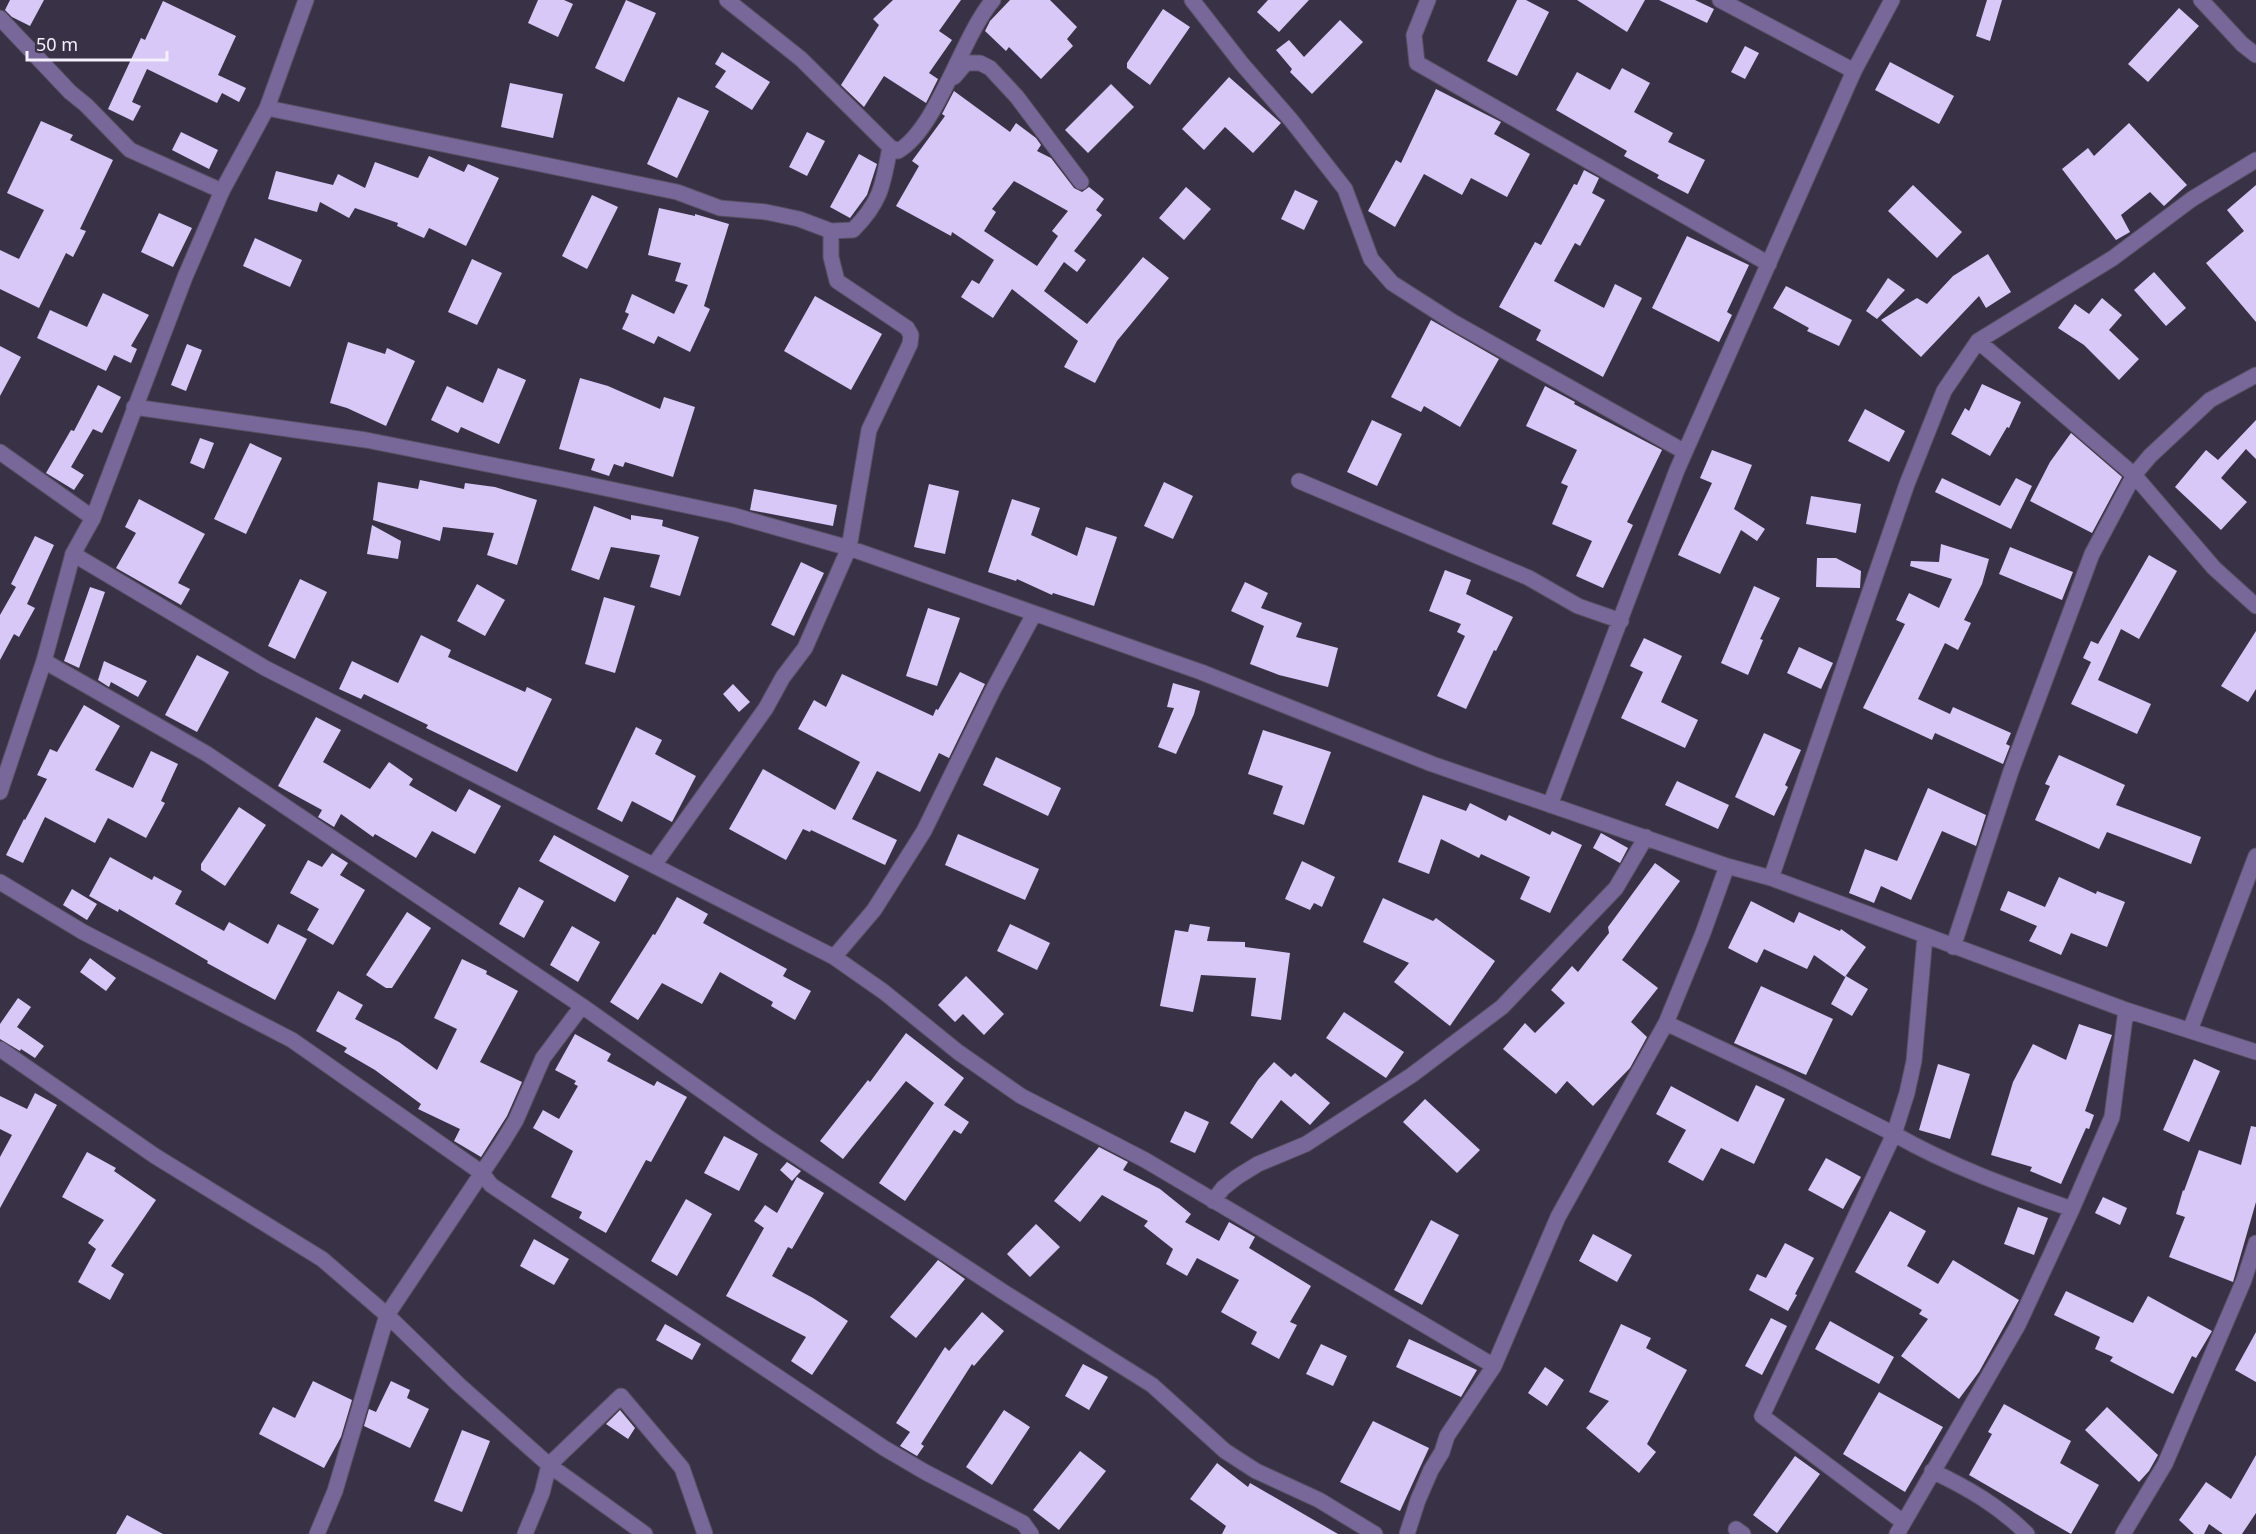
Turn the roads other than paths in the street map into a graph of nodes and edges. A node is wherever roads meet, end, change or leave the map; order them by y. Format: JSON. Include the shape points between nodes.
{"nodes":[{"id":1,"x":306,"y":0,"type":"edge"},
{"id":2,"x":727,"y":0,"type":"edge"},
{"id":3,"x":993,"y":0,"type":"edge"},
{"id":4,"x":1192,"y":0,"type":"edge"},
{"id":5,"x":1428,"y":0,"type":"edge"},
{"id":6,"x":1719,"y":0,"type":"edge"},
{"id":7,"x":1892,"y":0,"type":"edge"},
{"id":8,"x":2201,"y":0,"type":"edge"},
{"id":9,"x":0,"y":18,"type":"edge"},
{"id":10,"x":2256,"y":55,"type":"edge"},
{"id":11,"x":1854,"y":71,"type":"junction"},
{"id":12,"x":944,"y":88,"type":"junction"},
{"id":13,"x":267,"y":108,"type":"junction"},
{"id":14,"x":890,"y":147,"type":"junction"},
{"id":15,"x":2256,"y":160,"type":"edge"},
{"id":16,"x":1081,"y":182,"type":"dead end"},
{"id":17,"x":222,"y":190,"type":"junction"},
{"id":18,"x":831,"y":231,"type":"junction"},
{"id":19,"x":1768,"y":264,"type":"junction"},
{"id":20,"x":1978,"y":341,"type":"junction"},
{"id":21,"x":2256,"y":375,"type":"edge"},
{"id":22,"x":134,"y":407,"type":"junction"},
{"id":23,"x":0,"y":452,"type":"edge"},
{"id":24,"x":1685,"y":452,"type":"junction"},
{"id":25,"x":2134,"y":475,"type":"junction"},
{"id":26,"x":1299,"y":481,"type":"dead end"},
{"id":27,"x":93,"y":518,"type":"junction"},
{"id":28,"x":849,"y":548,"type":"junction"},
{"id":29,"x":73,"y":554,"type":"junction"},
{"id":30,"x":2256,"y":606,"type":"edge"},
{"id":31,"x":1034,"y":614,"type":"junction"},
{"id":32,"x":1621,"y":621,"type":"junction"},
{"id":33,"x":44,"y":661,"type":"junction"},
{"id":34,"x":0,"y":792,"type":"edge"},
{"id":35,"x":1550,"y":805,"type":"junction"},
{"id":36,"x":1646,"y":837,"type":"junction"},
{"id":37,"x":2256,"y":856,"type":"edge"},
{"id":38,"x":654,"y":865,"type":"junction"},
{"id":39,"x":1727,"y":866,"type":"junction"},
{"id":40,"x":1771,"y":878,"type":"junction"},
{"id":41,"x":0,"y":882,"type":"edge"},
{"id":42,"x":1925,"y":936,"type":"junction"},
{"id":43,"x":1953,"y":946,"type":"junction"},
{"id":44,"x":834,"y":957,"type":"junction"},
{"id":45,"x":582,"y":1006,"type":"junction"},
{"id":46,"x":2126,"y":1010,"type":"junction"},
{"id":47,"x":1666,"y":1023,"type":"junction"},
{"id":48,"x":2190,"y":1030,"type":"junction"},
{"id":49,"x":0,"y":1048,"type":"edge"},
{"id":50,"x":2256,"y":1052,"type":"edge"},
{"id":51,"x":1894,"y":1134,"type":"junction"},
{"id":52,"x":482,"y":1173,"type":"junction"},
{"id":53,"x":1213,"y":1201,"type":"junction"},
{"id":54,"x":2072,"y":1209,"type":"junction"},
{"id":55,"x":2256,"y":1244,"type":"edge"},
{"id":56,"x":387,"y":1315,"type":"junction"},
{"id":57,"x":1494,"y":1366,"type":"junction"},
{"id":58,"x":549,"y":1465,"type":"junction"},
{"id":59,"x":1932,"y":1471,"type":"junction"},
{"id":60,"x":1900,"y":1528,"type":"edge"},
{"id":61,"x":317,"y":1534,"type":"edge"},
{"id":62,"x":525,"y":1534,"type":"edge"},
{"id":63,"x":645,"y":1534,"type":"edge"},
{"id":64,"x":705,"y":1534,"type":"edge"},
{"id":65,"x":1031,"y":1534,"type":"edge"},
{"id":66,"x":1375,"y":1534,"type":"edge"},
{"id":67,"x":1407,"y":1534,"type":"edge"},
{"id":68,"x":2027,"y":1534,"type":"edge"},
{"id":69,"x":2123,"y":1534,"type":"edge"}],
"edges":[{"from":1,"to":13,"type":"street"},
{"from":2,"to":14,"type":"street","via":[[801,59]]},
{"from":3,"to":12,"type":"street","via":[[980,15]]},
{"from":4,"to":24,"type":"street","via":[[1344,189],[1371,260],[1392,283],[1453,322]]},
{"from":5,"to":19,"type":"street","via":[[1414,35],[1417,63]]},
{"from":6,"to":11,"type":"street"},
{"from":7,"to":11,"type":"street"},
{"from":8,"to":10,"type":"street"},
{"from":9,"to":17,"type":"street","via":[[130,150]]},
{"from":11,"to":19,"type":"street"},
{"from":12,"to":14,"type":"street","via":[[909,145],[898,151]]},
{"from":12,"to":16,"type":"street","via":[[966,63],[990,68],[1017,97]]},
{"from":13,"to":17,"type":"street"},
{"from":13,"to":18,"type":"street","via":[[677,192],[720,208],[766,212]]},
{"from":14,"to":18,"type":"street","via":[[882,190],[869,214],[853,230]]},
{"from":15,"to":20,"type":"street","via":[[2192,199],[2113,258]]},
{"from":17,"to":22,"type":"street"},
{"from":18,"to":28,"type":"street","via":[[831,257],[837,282],[907,328],[911,335],[869,430]]},
{"from":19,"to":24,"type":"street"},
{"from":20,"to":25,"type":"street"},
{"from":20,"to":40,"type":"street","via":[[1944,391],[1906,484]]},
{"from":21,"to":25,"type":"street","via":[[2210,400]]},
{"from":22,"to":27,"type":"street"},
{"from":22,"to":28,"type":"street","via":[[366,440],[539,474],[732,515]]},
{"from":23,"to":27,"type":"street"},
{"from":24,"to":32,"type":"street"},
{"from":25,"to":30,"type":"street","via":[[2214,568]]},
{"from":25,"to":43,"type":"street","via":[[2092,554],[2067,618]]},
{"from":26,"to":32,"type":"street","via":[[1529,578],[1578,606]]},
{"from":27,"to":29,"type":"street"},
{"from":28,"to":31,"type":"street"},
{"from":28,"to":38,"type":"street","via":[[805,648]]},
{"from":29,"to":33,"type":"street"},
{"from":29,"to":38,"type":"street","via":[[265,668]]},
{"from":31,"to":35,"type":"street","via":[[1201,672],[1432,764]]},
{"from":31,"to":44,"type":"street","via":[[924,831],[874,910]]},
{"from":32,"to":35,"type":"street"},
{"from":33,"to":34,"type":"street"},
{"from":33,"to":45,"type":"street","via":[[207,754]]},
{"from":35,"to":36,"type":"street"},
{"from":36,"to":39,"type":"street"},
{"from":36,"to":53,"type":"street","via":[[1616,888],[1502,1006],[1412,1075],[1306,1143],[1237,1177]]},
{"from":37,"to":48,"type":"street"},
{"from":38,"to":44,"type":"street"},
{"from":39,"to":40,"type":"street"},
{"from":39,"to":47,"type":"street"},
{"from":40,"to":42,"type":"street"},
{"from":41,"to":52,"type":"street","via":[[82,932],[292,1040]]},
{"from":42,"to":43,"type":"street"},
{"from":42,"to":51,"type":"street","via":[[1914,1060]]},
{"from":43,"to":46,"type":"street"},
{"from":44,"to":53,"type":"street","via":[[1011,1090],[1145,1160]]},
{"from":45,"to":52,"type":"street","via":[[543,1058],[516,1120]]},
{"from":45,"to":66,"type":"street","via":[[766,1136],[1152,1385],[1225,1451]]},
{"from":46,"to":48,"type":"street"},
{"from":46,"to":54,"type":"street","via":[[2112,1117]]},
{"from":47,"to":51,"type":"street"},
{"from":47,"to":57,"type":"street","via":[[1558,1217]]},
{"from":48,"to":50,"type":"street"},
{"from":49,"to":56,"type":"street","via":[[155,1156],[322,1259]]},
{"from":51,"to":54,"type":"street","via":[[1928,1153]]},
{"from":51,"to":60,"type":"street","via":[[1762,1416]]},
{"from":52,"to":56,"type":"street"},
{"from":52,"to":65,"type":"street","via":[[491,1185],[884,1448],[1023,1523]]},
{"from":53,"to":57,"type":"street"},
{"from":54,"to":59,"type":"street","via":[[2018,1325]]},
{"from":55,"to":69,"type":"street","via":[[2165,1464]]},
{"from":56,"to":58,"type":"street"},
{"from":56,"to":61,"type":"street","via":[[335,1491]]},
{"from":57,"to":67,"type":"street","via":[[1447,1436]]},
{"from":58,"to":62,"type":"street"},
{"from":58,"to":63,"type":"street"},
{"from":58,"to":64,"type":"street","via":[[621,1396],[682,1468]]},
{"from":59,"to":60,"type":"street"},
{"from":59,"to":68,"type":"street","via":[[1993,1504]]}]}
